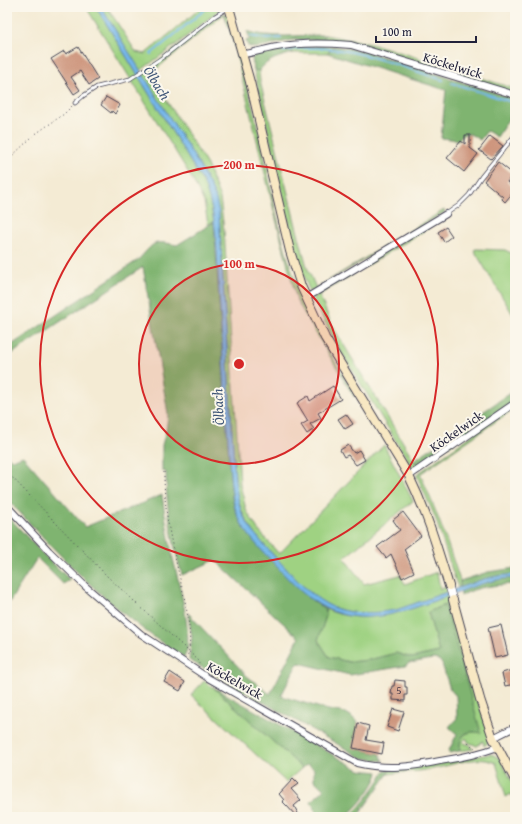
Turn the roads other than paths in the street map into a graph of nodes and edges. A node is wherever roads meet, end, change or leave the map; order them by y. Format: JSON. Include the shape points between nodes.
{"nodes":[{"id":1,"x":229,"y":7,"type":"edge"},
{"id":2,"x":243,"y":54,"type":"junction"},
{"id":3,"x":515,"y":95,"type":"edge"},
{"id":4,"x":75,"y":103,"type":"road end"},
{"id":5,"x":515,"y":135,"type":"edge"},
{"id":6,"x":446,"y":214,"type":"joint"},
{"id":7,"x":306,"y":298,"type":"junction"},
{"id":8,"x":515,"y":403,"type":"edge"},
{"id":9,"x":409,"y":476,"type":"junction"},
{"id":10,"x":7,"y":506,"type":"edge"},
{"id":11,"x":449,"y":586,"type":"joint"},
{"id":12,"x":453,"y":600,"type":"joint"},
{"id":13,"x":515,"y":726,"type":"edge"},
{"id":14,"x":493,"y":738,"type":"junction"},
{"id":15,"x":498,"y":747,"type":"junction"},
{"id":16,"x":515,"y":780,"type":"edge"}],
"edges":[{"from":1,"to":2,"type":"main road"},
{"from":1,"to":4,"type":"lane","via":[[147,69],[130,79],[98,87]]},
{"from":2,"to":3,"type":"street","name":"Köckelwick","via":[[302,43],[351,45]]},
{"from":2,"to":7,"type":"main road","via":[[290,251]]},
{"from":5,"to":6,"type":"lane","via":[[469,195]]},
{"from":6,"to":7,"type":"street"},
{"from":7,"to":9,"type":"main road","via":[[325,338]]},
{"from":8,"to":9,"type":"street","name":"Köckelwick"},
{"from":9,"to":11,"type":"main road","via":[[432,530]]},
{"from":10,"to":15,"type":"street","name":"Köckelwick","via":[[49,551],[141,634],[200,673],[357,763],[394,768],[467,756]]},
{"from":11,"to":12,"type":"street"},
{"from":12,"to":14,"type":"main road"},
{"from":13,"to":14,"type":"street"},
{"from":14,"to":15,"type":"main road"},
{"from":15,"to":16,"type":"main road"}]}
